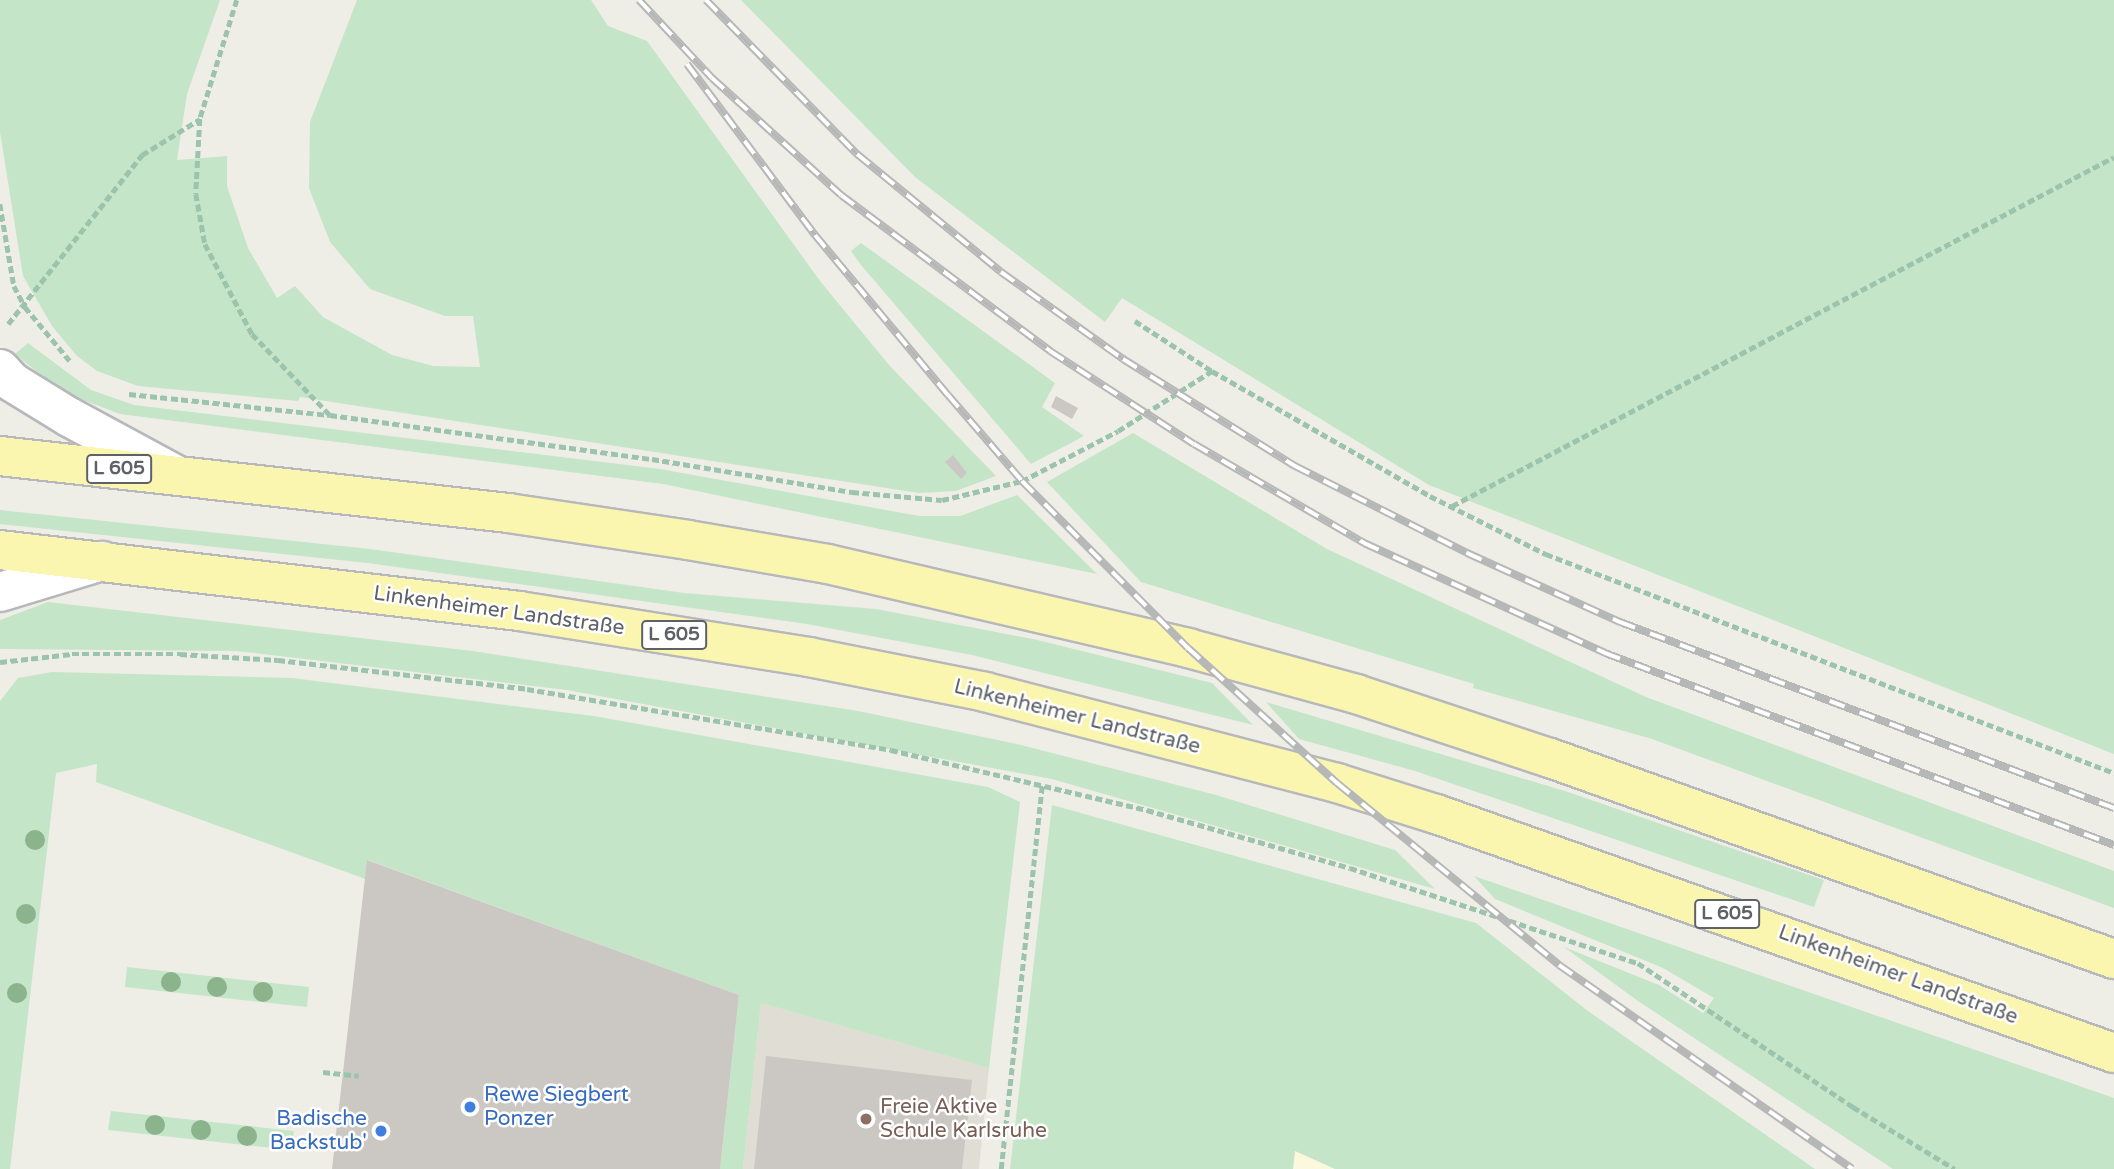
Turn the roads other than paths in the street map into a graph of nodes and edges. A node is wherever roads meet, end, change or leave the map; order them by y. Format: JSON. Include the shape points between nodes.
{"nodes":[{"id":1,"x":0,"y":369,"type":"edge"},
{"id":2,"x":0,"y":456,"type":"edge"},
{"id":3,"x":178,"y":476,"type":"junction"},
{"id":4,"x":0,"y":550,"type":"edge"},
{"id":5,"x":106,"y":560,"type":"junction"},
{"id":6,"x":0,"y":592,"type":"edge"},
{"id":7,"x":2114,"y":958,"type":"edge"},
{"id":8,"x":2114,"y":1053,"type":"edge"}],
"edges":[{"from":1,"to":3,"type":"street","via":[[12,382],[69,417]]},
{"from":2,"to":3,"type":"main road","number":"L 605"},
{"from":3,"to":7,"type":"main road","number":"L 605","via":[[508,513],[767,554],[914,583],[1188,648],[1356,694],[1563,762]]},
{"from":4,"to":5,"type":"main road","name":"Linkenheimer Landstraße","number":"L 605"},
{"from":5,"to":6,"type":"street"},
{"from":5,"to":8,"type":"main road","name":"Linkenheimer Landstraße","number":"L 605","via":[[519,611],[809,657],[985,692],[1325,780],[1436,814]]}]}
